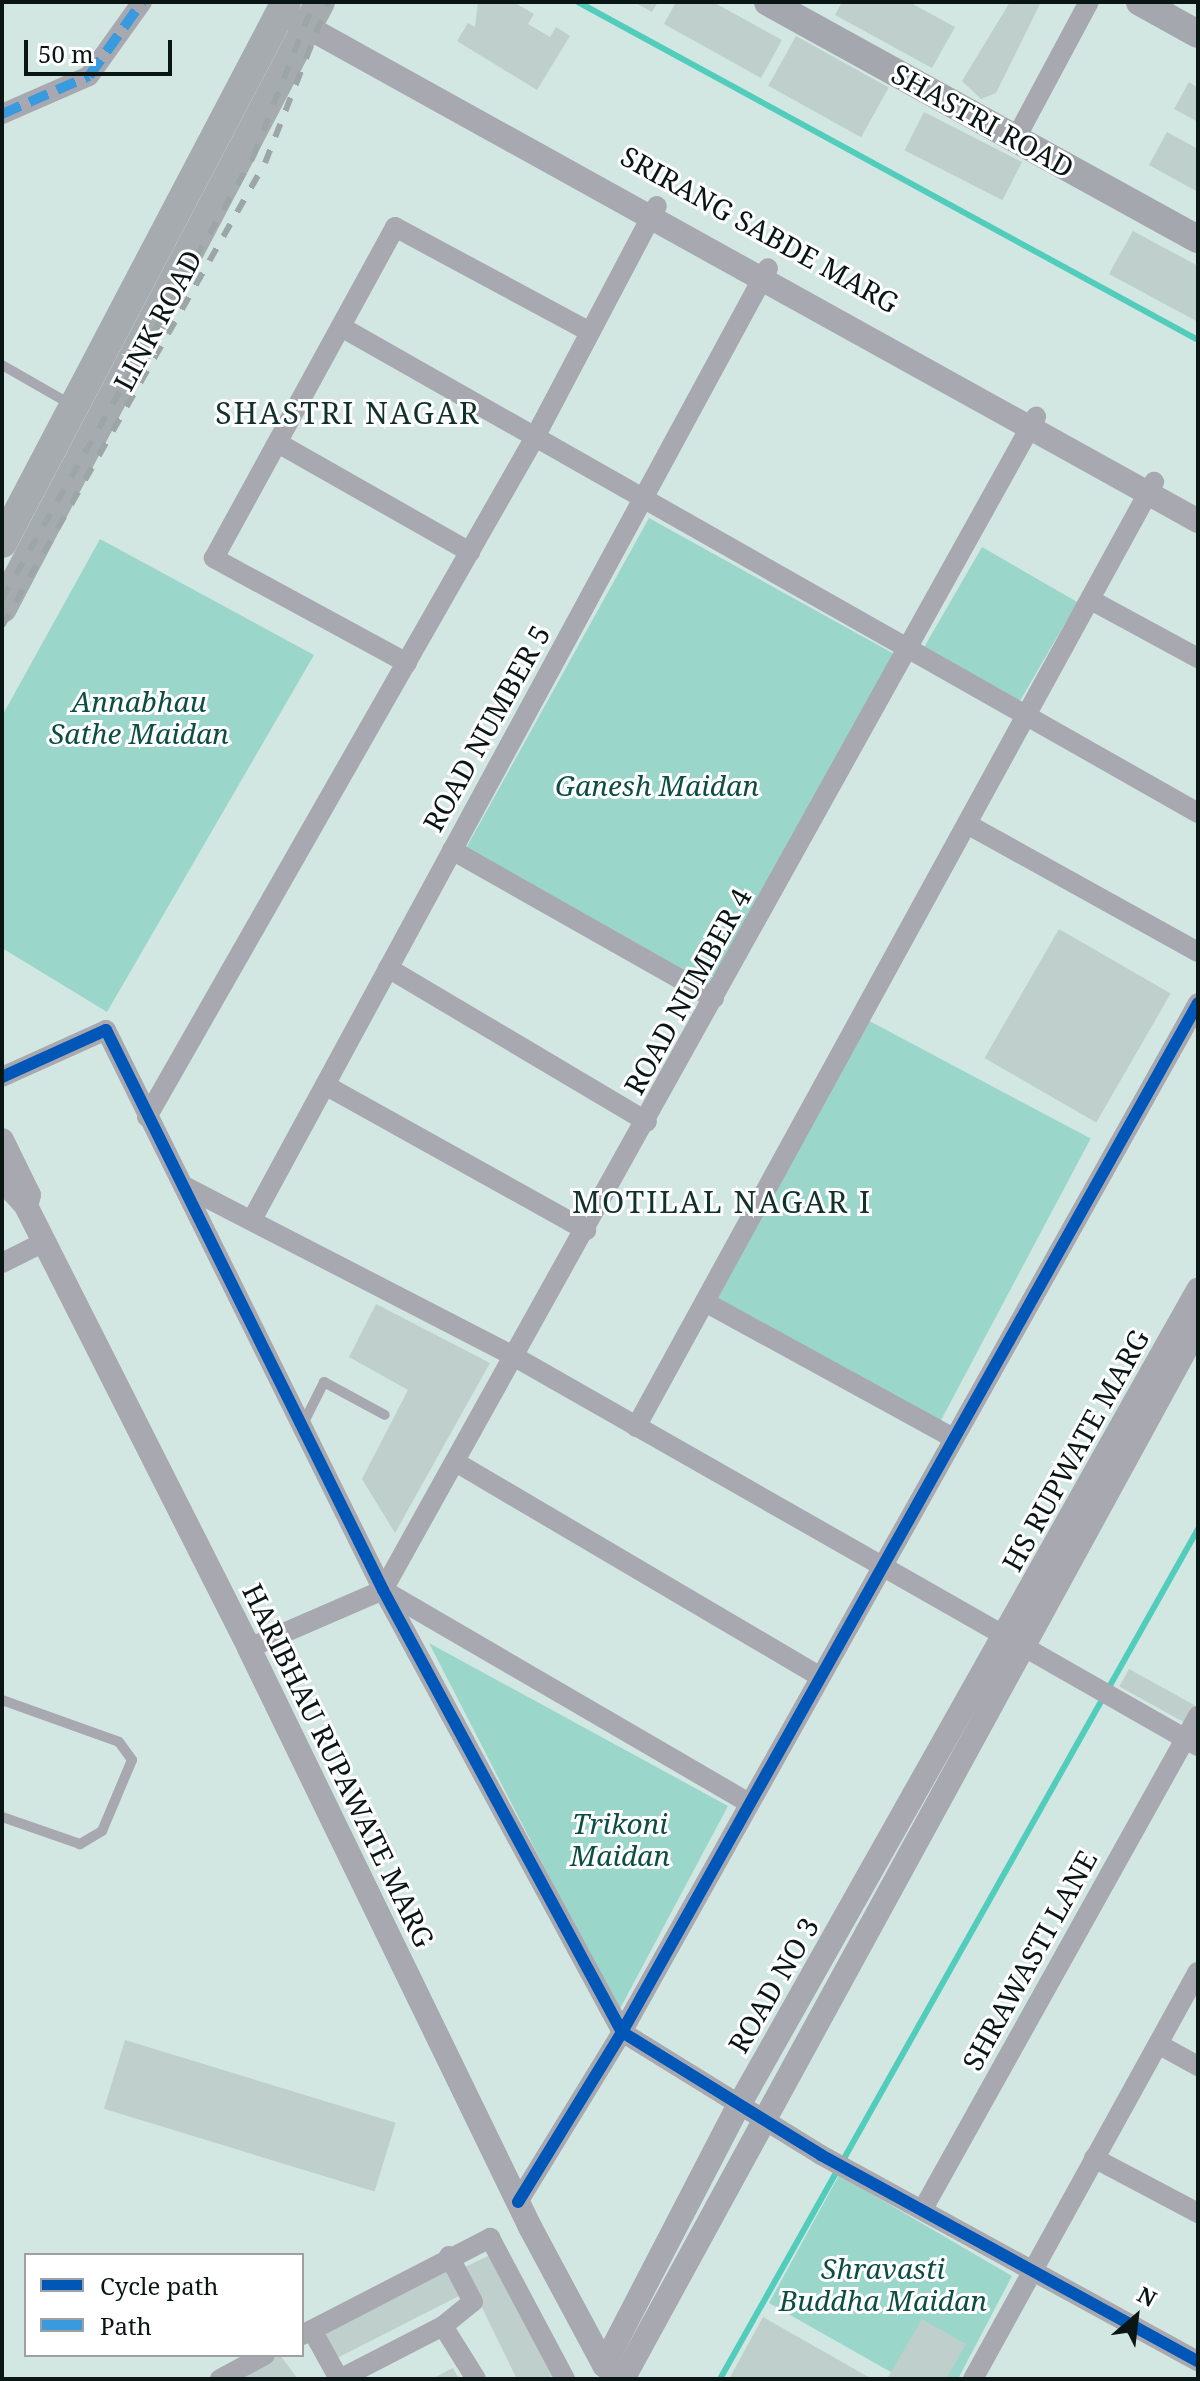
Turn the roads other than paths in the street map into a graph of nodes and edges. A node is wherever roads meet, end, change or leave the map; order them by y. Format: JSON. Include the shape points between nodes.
{"nodes":[{"id":1,"x":142,"y":2,"type":"edge"},
{"id":2,"x":768,"y":2,"type":"edge"},
{"id":3,"x":1089,"y":2,"type":"edge"},
{"id":4,"x":1140,"y":2,"type":"edge"},
{"id":5,"x":301,"y":11,"type":"edge"},
{"id":6,"x":1198,"y":34,"type":"edge"},
{"id":7,"x":2,"y":114,"type":"edge"},
{"id":8,"x":1017,"y":136,"type":"junction"},
{"id":9,"x":653,"y":212,"type":"junction"},
{"id":10,"x":1198,"y":239,"type":"edge"},
{"id":11,"x":765,"y":274,"type":"junction"},
{"id":12,"x":343,"y":328,"type":"junction"},
{"id":13,"x":590,"y":332,"type":"junction"},
{"id":14,"x":2,"y":365,"type":"edge"},
{"id":15,"x":75,"y":407,"type":"junction"},
{"id":16,"x":1032,"y":424,"type":"junction"},
{"id":17,"x":535,"y":437,"type":"junction"},
{"id":18,"x":278,"y":443,"type":"junction"},
{"id":19,"x":1151,"y":489,"type":"junction"},
{"id":20,"x":643,"y":498,"type":"junction"},
{"id":21,"x":1198,"y":506,"type":"edge"},
{"id":22,"x":1198,"y":521,"type":"edge"},
{"id":23,"x":2,"y":543,"type":"edge"},
{"id":24,"x":470,"y":552,"type":"junction"},
{"id":25,"x":1091,"y":600,"type":"junction"},
{"id":26,"x":2,"y":608,"type":"edge"},
{"id":27,"x":908,"y":648,"type":"junction"},
{"id":28,"x":1198,"y":658,"type":"edge"},
{"id":29,"x":407,"y":663,"type":"junction"},
{"id":30,"x":1027,"y":716,"type":"junction"},
{"id":31,"x":1198,"y":813,"type":"edge"},
{"id":32,"x":967,"y":824,"type":"junction"},
{"id":33,"x":452,"y":850,"type":"junction"},
{"id":34,"x":1198,"y":952,"type":"edge"},
{"id":35,"x":388,"y":968,"type":"junction"},
{"id":36,"x":714,"y":998,"type":"junction"},
{"id":37,"x":1198,"y":1003,"type":"edge"},
{"id":38,"x":2,"y":1077,"type":"edge"},
{"id":39,"x":325,"y":1085,"type":"junction"},
{"id":40,"x":147,"y":1117,"type":"junction"},
{"id":41,"x":647,"y":1122,"type":"junction"},
{"id":42,"x":2,"y":1140,"type":"edge"},
{"id":43,"x":2,"y":1179,"type":"edge"},
{"id":44,"x":184,"y":1186,"type":"junction"},
{"id":45,"x":26,"y":1206,"type":"junction"},
{"id":46,"x":254,"y":1216,"type":"junction"},
{"id":47,"x":586,"y":1230,"type":"junction"},
{"id":48,"x":44,"y":1242,"type":"junction"},
{"id":49,"x":2,"y":1263,"type":"edge"},
{"id":50,"x":1198,"y":1290,"type":"edge"},
{"id":51,"x":705,"y":1302,"type":"junction"},
{"id":52,"x":1198,"y":1327,"type":"edge"},
{"id":53,"x":1175,"y":1350,"type":"junction"},
{"id":54,"x":515,"y":1357,"type":"junction"},
{"id":55,"x":385,"y":1415,"type":"dead end"},
{"id":56,"x":302,"y":1426,"type":"junction"},
{"id":57,"x":636,"y":1427,"type":"junction"},
{"id":58,"x":953,"y":1438,"type":"junction"},
{"id":59,"x":459,"y":1464,"type":"junction"},
{"id":60,"x":880,"y":1567,"type":"junction"},
{"id":61,"x":383,"y":1590,"type":"junction"},
{"id":62,"x":1015,"y":1645,"type":"junction"},
{"id":63,"x":249,"y":1648,"type":"junction"},
{"id":64,"x":820,"y":1677,"type":"junction"},
{"id":65,"x":2,"y":1700,"type":"edge"},
{"id":66,"x":1198,"y":1716,"type":"edge"},
{"id":67,"x":1192,"y":1742,"type":"edge"},
{"id":68,"x":749,"y":1803,"type":"junction"},
{"id":69,"x":2,"y":1817,"type":"edge"},
{"id":70,"x":1198,"y":1972,"type":"edge"},
{"id":71,"x":622,"y":2032,"type":"junction"},
{"id":72,"x":1158,"y":2044,"type":"junction"},
{"id":73,"x":1198,"y":2066,"type":"edge"},
{"id":74,"x":738,"y":2107,"type":"junction"},
{"id":75,"x":763,"y":2121,"type":"junction"},
{"id":76,"x":1094,"y":2158,"type":"junction"},
{"id":77,"x":518,"y":2202,"type":"junction"},
{"id":78,"x":923,"y":2209,"type":"junction"},
{"id":79,"x":1198,"y":2213,"type":"edge"},
{"id":80,"x":449,"y":2256,"type":"junction"},
{"id":81,"x":1032,"y":2269,"type":"junction"},
{"id":82,"x":443,"y":2326,"type":"junction"},
{"id":83,"x":307,"y":2332,"type":"edge"},
{"id":84,"x":261,"y":2357,"type":"edge"},
{"id":85,"x":1198,"y":2361,"type":"edge"},
{"id":86,"x":615,"y":2376,"type":"edge"},
{"id":87,"x":220,"y":2379,"type":"edge"},
{"id":88,"x":340,"y":2379,"type":"edge"},
{"id":89,"x":476,"y":2379,"type":"edge"},
{"id":90,"x":565,"y":2379,"type":"edge"},
{"id":91,"x":973,"y":2379,"type":"edge"}],
"edges":[{"from":1,"to":7,"type":"street","via":[[89,76]]},
{"from":2,"to":8,"type":"main road","name":"SHASTRI ROAD"},
{"from":3,"to":8,"type":"street"},
{"from":4,"to":6,"type":"main road"},
{"from":5,"to":9,"type":"street","name":"SRIRANG SABDE MARG","via":[[419,83]]},
{"from":5,"to":15,"type":"main road","name":"LINK ROAD"},
{"from":5,"to":26,"type":"main road","name":"LINK ROAD"},
{"from":8,"to":10,"type":"main road","name":"SHASTRI ROAD"},
{"from":9,"to":11,"type":"street","name":"SRIRANG SABDE MARG"},
{"from":9,"to":13,"type":"street"},
{"from":11,"to":16,"type":"street","name":"SRIRANG SABDE MARG"},
{"from":11,"to":20,"type":"street","name":"ROAD NUMBER 5"},
{"from":12,"to":13,"type":"street","via":[[395,227]]},
{"from":12,"to":17,"type":"street"},
{"from":12,"to":18,"type":"street"},
{"from":13,"to":17,"type":"street"},
{"from":14,"to":15,"type":"lane"},
{"from":15,"to":23,"type":"main road","name":"LINK ROAD"},
{"from":16,"to":19,"type":"street","name":"SRIRANG SABDE MARG"},
{"from":16,"to":27,"type":"street","name":"ROAD NUMBER 4"},
{"from":17,"to":20,"type":"street"},
{"from":17,"to":24,"type":"street"},
{"from":18,"to":24,"type":"street"},
{"from":18,"to":29,"type":"street","via":[[214,558]]},
{"from":19,"to":21,"type":"street","name":"SRIRANG SABDE MARG"},
{"from":19,"to":22,"type":"street"},
{"from":19,"to":25,"type":"street"},
{"from":20,"to":27,"type":"street"},
{"from":20,"to":33,"type":"street","name":"ROAD NUMBER 5"},
{"from":24,"to":29,"type":"street"},
{"from":25,"to":28,"type":"street"},
{"from":25,"to":30,"type":"street"},
{"from":27,"to":30,"type":"street"},
{"from":27,"to":36,"type":"street","name":"ROAD NUMBER 4"},
{"from":29,"to":40,"type":"street"},
{"from":30,"to":31,"type":"street"},
{"from":30,"to":32,"type":"street"},
{"from":32,"to":34,"type":"street"},
{"from":32,"to":51,"type":"street"},
{"from":33,"to":35,"type":"street","name":"ROAD NUMBER 5"},
{"from":33,"to":36,"type":"street"},
{"from":35,"to":39,"type":"street","name":"ROAD NUMBER 5"},
{"from":35,"to":41,"type":"street"},
{"from":36,"to":41,"type":"street","name":"ROAD NUMBER 4"},
{"from":37,"to":58,"type":"street"},
{"from":38,"to":40,"type":"street","via":[[106,1030]]},
{"from":39,"to":46,"type":"street","name":"ROAD NUMBER 5"},
{"from":39,"to":47,"type":"street"},
{"from":40,"to":44,"type":"street"},
{"from":41,"to":47,"type":"street","name":"ROAD NUMBER 4"},
{"from":42,"to":45,"type":"street","via":[[29,1195]]},
{"from":43,"to":45,"type":"street","name":"HARIBHAU RUPAWATE MARG"},
{"from":44,"to":46,"type":"street"},
{"from":44,"to":56,"type":"street"},
{"from":45,"to":48,"type":"street","name":"HARIBHAU RUPAWATE MARG"},
{"from":46,"to":54,"type":"street"},
{"from":47,"to":54,"type":"street","name":"ROAD NUMBER 4"},
{"from":48,"to":49,"type":"street"},
{"from":48,"to":63,"type":"street","name":"HARIBHAU RUPAWATE MARG"},
{"from":50,"to":53,"type":"street","name":"HS RUPWATE MARG"},
{"from":51,"to":57,"type":"street"},
{"from":51,"to":58,"type":"street"},
{"from":52,"to":53,"type":"street"},
{"from":53,"to":62,"type":"street","name":"HS RUPWATE MARG"},
{"from":54,"to":57,"type":"street"},
{"from":54,"to":59,"type":"street","name":"ROAD NUMBER 4"},
{"from":55,"to":56,"type":"lane","via":[[324,1382]]},
{"from":56,"to":61,"type":"street"},
{"from":57,"to":60,"type":"street"},
{"from":58,"to":60,"type":"street"},
{"from":59,"to":61,"type":"street","name":"ROAD NUMBER 4"},
{"from":59,"to":64,"type":"street"},
{"from":60,"to":62,"type":"street"},
{"from":60,"to":64,"type":"street"},
{"from":61,"to":63,"type":"street"},
{"from":61,"to":68,"type":"street"},
{"from":61,"to":71,"type":"street"},
{"from":62,"to":67,"type":"street"},
{"from":62,"to":74,"type":"street","name":"ROAD NO 3"},
{"from":62,"to":75,"type":"street"},
{"from":63,"to":77,"type":"street","name":"HARIBHAU RUPAWATE MARG"},
{"from":64,"to":68,"type":"street"},
{"from":65,"to":69,"type":"lane","via":[[119,1742],[132,1760],[102,1831],[80,1844]]},
{"from":66,"to":67,"type":"street","name":"SHRAWASTI LANE"},
{"from":67,"to":78,"type":"street","name":"SHRAWASTI LANE"},
{"from":68,"to":71,"type":"street"},
{"from":70,"to":72,"type":"street"},
{"from":71,"to":74,"type":"street"},
{"from":71,"to":77,"type":"street"},
{"from":72,"to":73,"type":"street"},
{"from":72,"to":76,"type":"street"},
{"from":74,"to":75,"type":"street"},
{"from":74,"to":86,"type":"street","name":"ROAD NO 3"},
{"from":75,"to":78,"type":"street"},
{"from":75,"to":86,"type":"street"},
{"from":76,"to":79,"type":"street"},
{"from":76,"to":81,"type":"street"},
{"from":77,"to":86,"type":"street","name":"HARIBHAU RUPAWATE MARG"},
{"from":78,"to":81,"type":"street"},
{"from":80,"to":82,"type":"street","via":[[473,2302]]},
{"from":80,"to":83,"type":"street"},
{"from":80,"to":90,"type":"street","via":[[479,2239],[495,2240]]},
{"from":81,"to":85,"type":"street"},
{"from":81,"to":91,"type":"street"},
{"from":82,"to":88,"type":"street"},
{"from":82,"to":89,"type":"street"},
{"from":83,"to":88,"type":"street"},
{"from":84,"to":87,"type":"street"}]}
